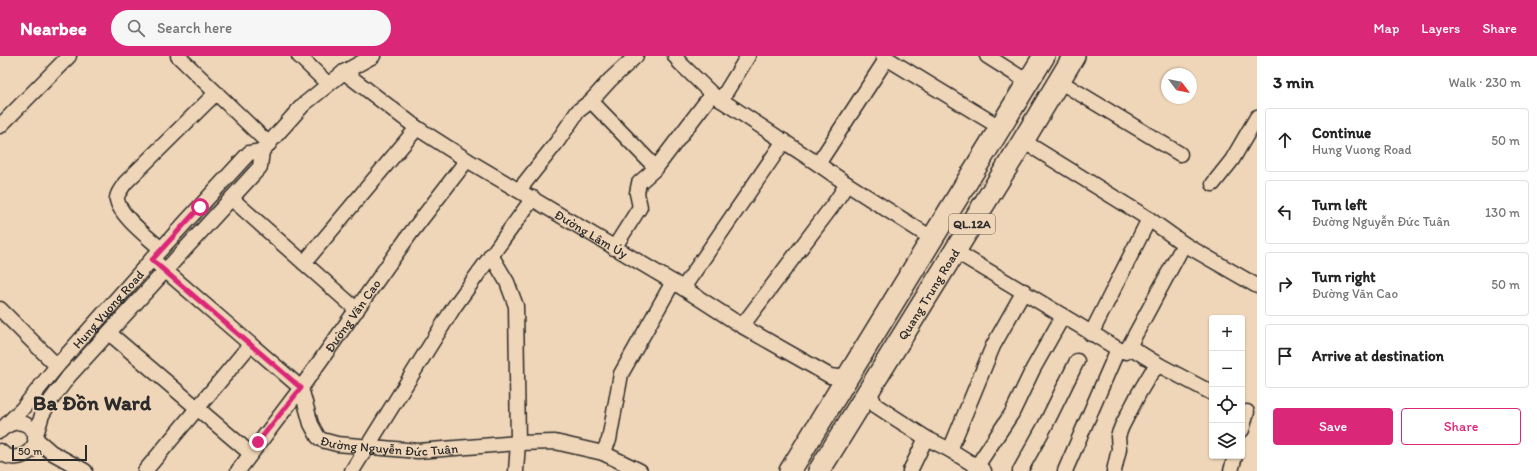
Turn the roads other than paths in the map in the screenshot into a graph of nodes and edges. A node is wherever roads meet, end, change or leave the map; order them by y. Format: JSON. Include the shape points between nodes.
{"nodes":[{"id":1,"x":69,"y":56,"type":"edge"},
{"id":2,"x":178,"y":56,"type":"edge"},
{"id":3,"x":299,"y":56,"type":"edge"},
{"id":4,"x":373,"y":56,"type":"edge"},
{"id":5,"x":636,"y":56,"type":"edge"},
{"id":6,"x":676,"y":56,"type":"edge"},
{"id":7,"x":748,"y":56,"type":"edge"},
{"id":8,"x":987,"y":56,"type":"edge"},
{"id":9,"x":1044,"y":56,"type":"edge"},
{"id":10,"x":1074,"y":56,"type":"edge"},
{"id":11,"x":885,"y":57,"type":"edge"},
{"id":12,"x":344,"y":72,"type":"junction"},
{"id":13,"x":1060,"y":81,"type":"junction"},
{"id":14,"x":1028,"y":82,"type":"junction"},
{"id":15,"x":328,"y":84,"type":"junction"},
{"id":16,"x":216,"y":93,"type":"junction"},
{"id":17,"x":716,"y":97,"type":"junction"},
{"id":18,"x":591,"y":101,"type":"junction"},
{"id":19,"x":1257,"y":117,"type":"edge"},
{"id":20,"x":0,"y":126,"type":"edge"},
{"id":21,"x":417,"y":128,"type":"junction"},
{"id":22,"x":1001,"y":128,"type":"junction"},
{"id":23,"x":1023,"y":141,"type":"junction"},
{"id":24,"x":784,"y":142,"type":"junction"},
{"id":25,"x":265,"y":147,"type":"junction"},
{"id":26,"x":1180,"y":154,"type":"dead end"},
{"id":27,"x":467,"y":160,"type":"junction"},
{"id":28,"x":818,"y":164,"type":"junction"},
{"id":29,"x":656,"y":168,"type":"junction"},
{"id":30,"x":847,"y":184,"type":"junction"},
{"id":31,"x":1213,"y":184,"type":"dead end"},
{"id":32,"x":520,"y":190,"type":"junction"},
{"id":33,"x":533,"y":198,"type":"junction"},
{"id":34,"x":232,"y":199,"type":"junction"},
{"id":35,"x":1149,"y":219,"type":"junction"},
{"id":36,"x":933,"y":239,"type":"junction"},
{"id":37,"x":1184,"y":244,"type":"junction"},
{"id":38,"x":614,"y":248,"type":"junction"},
{"id":39,"x":955,"y":251,"type":"junction"},
{"id":40,"x":156,"y":254,"type":"junction"},
{"id":41,"x":491,"y":255,"type":"junction"},
{"id":42,"x":304,"y":263,"type":"junction"},
{"id":43,"x":164,"y":272,"type":"junction"},
{"id":44,"x":678,"y":285,"type":"junction"},
{"id":45,"x":1257,"y":286,"type":"edge"},
{"id":46,"x":1024,"y":291,"type":"junction"},
{"id":47,"x":0,"y":309,"type":"edge"},
{"id":48,"x":357,"y":310,"type":"junction"},
{"id":49,"x":1063,"y":316,"type":"junction"},
{"id":50,"x":742,"y":326,"type":"junction"},
{"id":51,"x":109,"y":333,"type":"junction"},
{"id":52,"x":1091,"y":334,"type":"junction"},
{"id":53,"x":250,"y":345,"type":"junction"},
{"id":54,"x":1124,"y":348,"type":"junction"},
{"id":55,"x":1077,"y":360,"type":"dead end"},
{"id":56,"x":1158,"y":365,"type":"junction"},
{"id":57,"x":57,"y":366,"type":"junction"},
{"id":58,"x":848,"y":378,"type":"junction"},
{"id":59,"x":301,"y":388,"type":"junction"},
{"id":60,"x":869,"y":390,"type":"junction"},
{"id":61,"x":1209,"y":391,"type":"edge"},
{"id":62,"x":197,"y":408,"type":"junction"},
{"id":63,"x":1249,"y":413,"type":"edge"},
{"id":64,"x":1245,"y":423,"type":"edge"},
{"id":65,"x":0,"y":431,"type":"edge"},
{"id":66,"x":35,"y":438,"type":"junction"},
{"id":67,"x":926,"y":438,"type":"junction"},
{"id":68,"x":518,"y":443,"type":"junction"},
{"id":69,"x":367,"y":447,"type":"junction"},
{"id":70,"x":950,"y":450,"type":"junction"},
{"id":71,"x":51,"y":452,"type":"junction"},
{"id":72,"x":250,"y":453,"type":"junction"},
{"id":73,"x":603,"y":453,"type":"junction"},
{"id":74,"x":31,"y":454,"type":"junction"},
{"id":75,"x":1234,"y":459,"type":"edge"},
{"id":76,"x":4,"y":460,"type":"edge"},
{"id":77,"x":980,"y":469,"type":"edge"},
{"id":78,"x":25,"y":471,"type":"edge"},
{"id":79,"x":85,"y":471,"type":"edge"},
{"id":80,"x":145,"y":471,"type":"edge"},
{"id":81,"x":238,"y":471,"type":"edge"},
{"id":82,"x":352,"y":471,"type":"edge"},
{"id":83,"x":516,"y":471,"type":"edge"},
{"id":84,"x":640,"y":471,"type":"edge"},
{"id":85,"x":790,"y":471,"type":"edge"},
{"id":86,"x":819,"y":471,"type":"edge"},
{"id":87,"x":910,"y":471,"type":"edge"},
{"id":88,"x":1020,"y":471,"type":"edge"},
{"id":89,"x":1065,"y":471,"type":"edge"},
{"id":90,"x":1114,"y":471,"type":"edge"},
{"id":91,"x":1231,"y":471,"type":"edge"}],
"edges":[{"from":1,"to":20,"type":"street"},
{"from":2,"to":16,"type":"street"},
{"from":3,"to":15,"type":"street"},
{"from":4,"to":12,"type":"street"},
{"from":5,"to":18,"type":"street"},
{"from":6,"to":17,"type":"street","via":[[680,63]]},
{"from":7,"to":17,"type":"street"},
{"from":8,"to":14,"type":"street"},
{"from":9,"to":14,"type":"highway","name":"Quang Trung Road","number":"QL.12A"},
{"from":10,"to":13,"type":"highway","name":"Quang Trung Road","number":"QL.12A"},
{"from":11,"to":22,"type":"street"},
{"from":11,"to":28,"type":"street"},
{"from":12,"to":15,"type":"street"},
{"from":12,"to":21,"type":"street","name":"Đường Lâm Úy"},
{"from":13,"to":23,"type":"highway","name":"Quang Trung Road","number":"QL.12A"},
{"from":13,"to":26,"type":"street"},
{"from":14,"to":22,"type":"highway","name":"Quang Trung Road","number":"QL.12A"},
{"from":15,"to":25,"type":"street","via":[[303,105]]},
{"from":16,"to":25,"type":"street"},
{"from":16,"to":40,"type":"street","via":[[125,183],[118,195],[118,203],[123,212]]},
{"from":17,"to":24,"type":"street"},
{"from":17,"to":29,"type":"street"},
{"from":18,"to":29,"type":"street"},
{"from":18,"to":32,"type":"street","via":[[578,111]]},
{"from":19,"to":31,"type":"street","via":[[1232,160]]},
{"from":21,"to":27,"type":"street","name":"Đường Lâm Úy"},
{"from":21,"to":42,"type":"street"},
{"from":22,"to":23,"type":"highway"},
{"from":22,"to":36,"type":"highway","name":"Quang Trung Road","number":"QL.12A"},
{"from":23,"to":35,"type":"street"},
{"from":23,"to":39,"type":"highway","name":"Quang Trung Road","number":"QL.12A"},
{"from":24,"to":28,"type":"street"},
{"from":24,"to":44,"type":"street"},
{"from":25,"to":34,"type":"street","name":"Hung Vuong Road","via":[[260,167]]},
{"from":25,"to":40,"type":"street","name":"Hung Vuong Road","via":[[249,153]]},
{"from":27,"to":32,"type":"street","name":"Đường Lâm Úy"},
{"from":27,"to":48,"type":"street","name":"Đường Văn Cao","via":[[410,234]]},
{"from":28,"to":30,"type":"street"},
{"from":29,"to":38,"type":"street","via":[[639,183],[636,193],[640,207]]},
{"from":30,"to":36,"type":"street"},
{"from":30,"to":50,"type":"street"},
{"from":32,"to":33,"type":"street","name":"Đường Lâm Úy"},
{"from":33,"to":38,"type":"street","name":"Đường Lâm Úy"},
{"from":33,"to":41,"type":"street"},
{"from":34,"to":42,"type":"street"},
{"from":34,"to":43,"type":"street","name":"Hung Vuong Road"},
{"from":35,"to":37,"type":"street"},
{"from":35,"to":52,"type":"street"},
{"from":36,"to":58,"type":"highway","name":"Quang Trung Road","number":"QL.12A"},
{"from":37,"to":45,"type":"street"},
{"from":37,"to":54,"type":"street"},
{"from":38,"to":44,"type":"street","name":"Đường Lâm Úy"},
{"from":39,"to":46,"type":"street"},
{"from":39,"to":60,"type":"highway","name":"Quang Trung Road","number":"QL.12A"},
{"from":40,"to":43,"type":"street"},
{"from":40,"to":57,"type":"street","name":"Hung Vuong Road"},
{"from":41,"to":68,"type":"street","via":[[507,282],[516,306]]},
{"from":41,"to":69,"type":"street","via":[[454,306]]},
{"from":42,"to":48,"type":"street"},
{"from":43,"to":51,"type":"street","name":"Hung Vuong Road"},
{"from":43,"to":53,"type":"street"},
{"from":44,"to":50,"type":"street","name":"Đường Lâm Úy"},
{"from":44,"to":73,"type":"street","via":[[621,374],[609,440]]},
{"from":46,"to":49,"type":"street"},
{"from":46,"to":70,"type":"street","via":[[993,346]]},
{"from":47,"to":57,"type":"street"},
{"from":48,"to":59,"type":"street","name":"Đường Văn Cao"},
{"from":49,"to":52,"type":"street"},
{"from":49,"to":77,"type":"street"},
{"from":50,"to":58,"type":"street","name":"Đường Lâm Úy","via":[[830,376]]},
{"from":51,"to":62,"type":"street"},
{"from":51,"to":66,"type":"street","name":"Hung Vuong Road","via":[[69,376],[51,400],[42,415]]},
{"from":52,"to":54,"type":"street"},
{"from":53,"to":59,"type":"street"},
{"from":53,"to":62,"type":"street"},
{"from":54,"to":56,"type":"street"},
{"from":54,"to":89,"type":"street"},
{"from":55,"to":88,"type":"street"},
{"from":56,"to":61,"type":"street"},
{"from":56,"to":90,"type":"street","via":[[1139,393],[1120,431]]},
{"from":57,"to":65,"type":"street","name":"Hung Vuong Road","via":[[23,408]]},
{"from":58,"to":60,"type":"highway"},
{"from":58,"to":85,"type":"highway","name":"Quang Trung Road","number":"QL.12A"},
{"from":59,"to":69,"type":"street","name":"Đường Nguyễn Đức Tuân","via":[[311,424],[318,437],[329,442]]},
{"from":59,"to":72,"type":"street","name":"Đường Văn Cao"},
{"from":60,"to":67,"type":"street","via":[[875,405]]},
{"from":60,"to":86,"type":"highway","name":"Quang Trung Road","number":"QL.12A"},
{"from":62,"to":72,"type":"street"},
{"from":62,"to":80,"type":"street"},
{"from":63,"to":64,"type":"street"},
{"from":65,"to":66,"type":"street","via":[[11,423],[18,422],[29,427]]},
{"from":66,"to":71,"type":"street"},
{"from":66,"to":74,"type":"street","name":"Hung Vuong Road","via":[[36,443]]},
{"from":67,"to":70,"type":"street"},
{"from":67,"to":87,"type":"street"},
{"from":68,"to":69,"type":"street","name":"Đường Nguyễn Đức Tuân","via":[[418,451]]},
{"from":68,"to":73,"type":"street","name":"Đường Nguyễn Đức Tuân","via":[[555,442]]},
{"from":68,"to":83,"type":"street"},
{"from":69,"to":82,"type":"street"},
{"from":70,"to":77,"type":"street"},
{"from":71,"to":74,"type":"street","via":[[39,451]]},
{"from":71,"to":79,"type":"street"},
{"from":72,"to":81,"type":"street","name":"Đường Văn Cao"},
{"from":73,"to":84,"type":"street","name":"Đường Nguyễn Đức Tuân"},
{"from":74,"to":76,"type":"street","via":[[19,461]]},
{"from":74,"to":78,"type":"street","name":"Hung Vuong Road"},
{"from":75,"to":91,"type":"street"}]}
